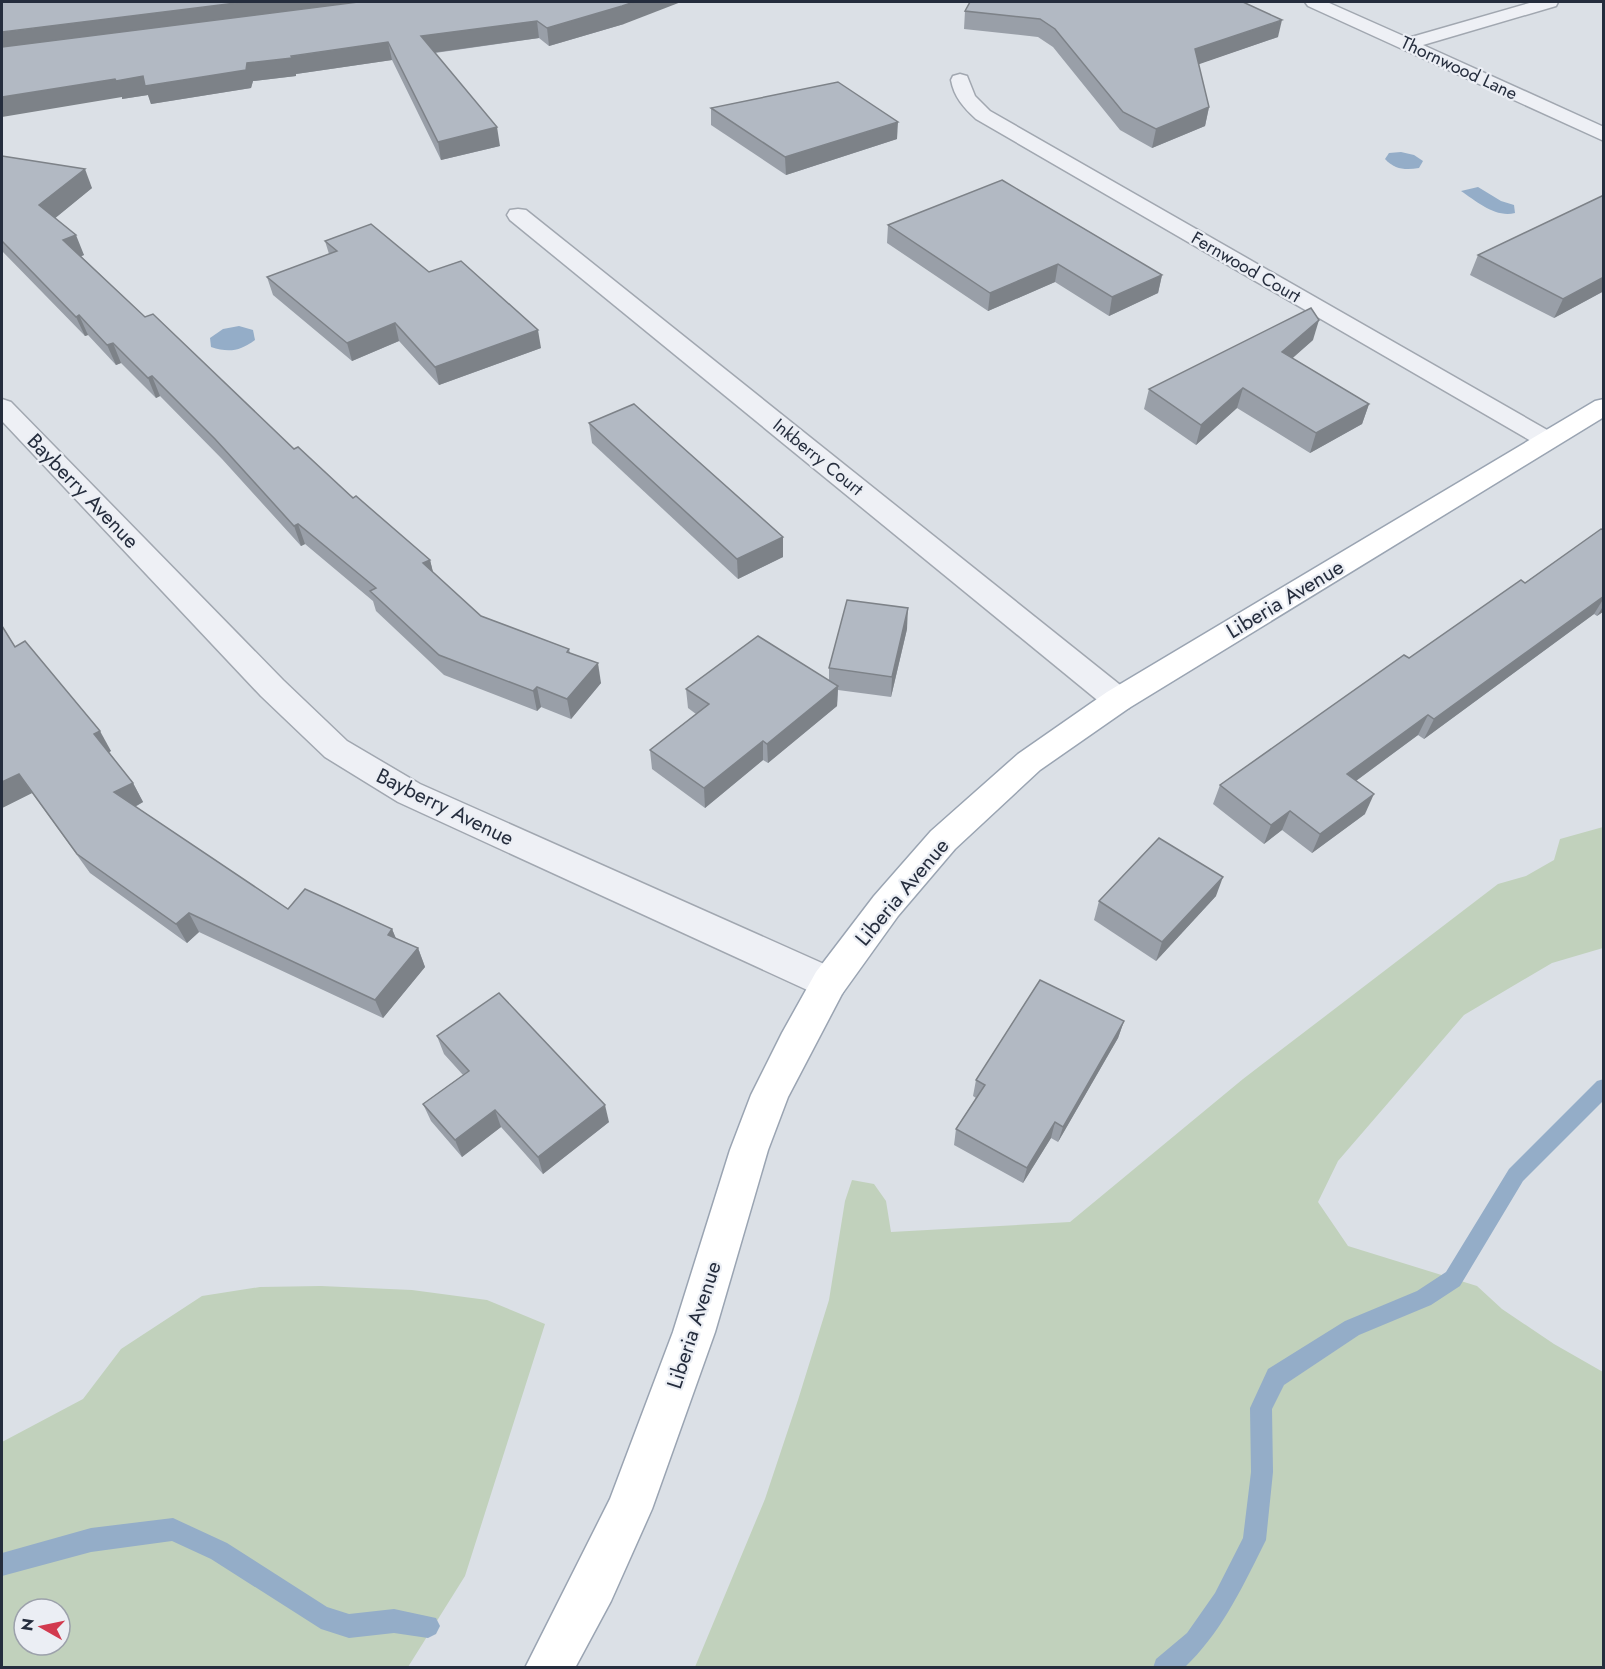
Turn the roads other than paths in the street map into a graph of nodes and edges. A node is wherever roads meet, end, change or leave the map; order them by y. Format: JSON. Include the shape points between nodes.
{"nodes":[{"id":1,"x":1314,"y":2,"type":"edge"},
{"id":2,"x":1550,"y":2,"type":"edge"},
{"id":3,"x":1407,"y":44,"type":"junction"},
{"id":4,"x":960,"y":80,"type":"dead end"},
{"id":5,"x":1604,"y":135,"type":"edge"},
{"id":6,"x":518,"y":215,"type":"dead end"},
{"id":7,"x":1604,"y":406,"type":"edge"},
{"id":8,"x":2,"y":407,"type":"edge"},
{"id":9,"x":1547,"y":440,"type":"junction"},
{"id":10,"x":1119,"y":700,"type":"junction"},
{"id":11,"x":829,"y":983,"type":"junction"},
{"id":12,"x":549,"y":1668,"type":"edge"}],
"edges":[{"from":1,"to":3,"type":"street","name":"Thornwood Lane"},
{"from":2,"to":3,"type":"street"},
{"from":3,"to":5,"type":"street","name":"Thornwood Lane"},
{"from":4,"to":9,"type":"street","name":"Fernwood Court","via":[[969,102],[983,116]]},
{"from":6,"to":10,"type":"street","name":"Inkberry Court"},
{"from":7,"to":9,"type":"main road","name":"Liberia Avenue"},
{"from":8,"to":11,"type":"street","name":"Bayberry Avenue","via":[[272,688],[336,749],[409,793]]},
{"from":9,"to":10,"type":"main road","name":"Liberia Avenue"},
{"from":10,"to":11,"type":"main road","name":"Liberia Avenue","via":[[1029,762],[942,840],[886,906]]},
{"from":11,"to":12,"type":"main road","name":"Liberia Avenue","via":[[770,1095],[749,1150],[694,1332],[629,1509]]}]}
